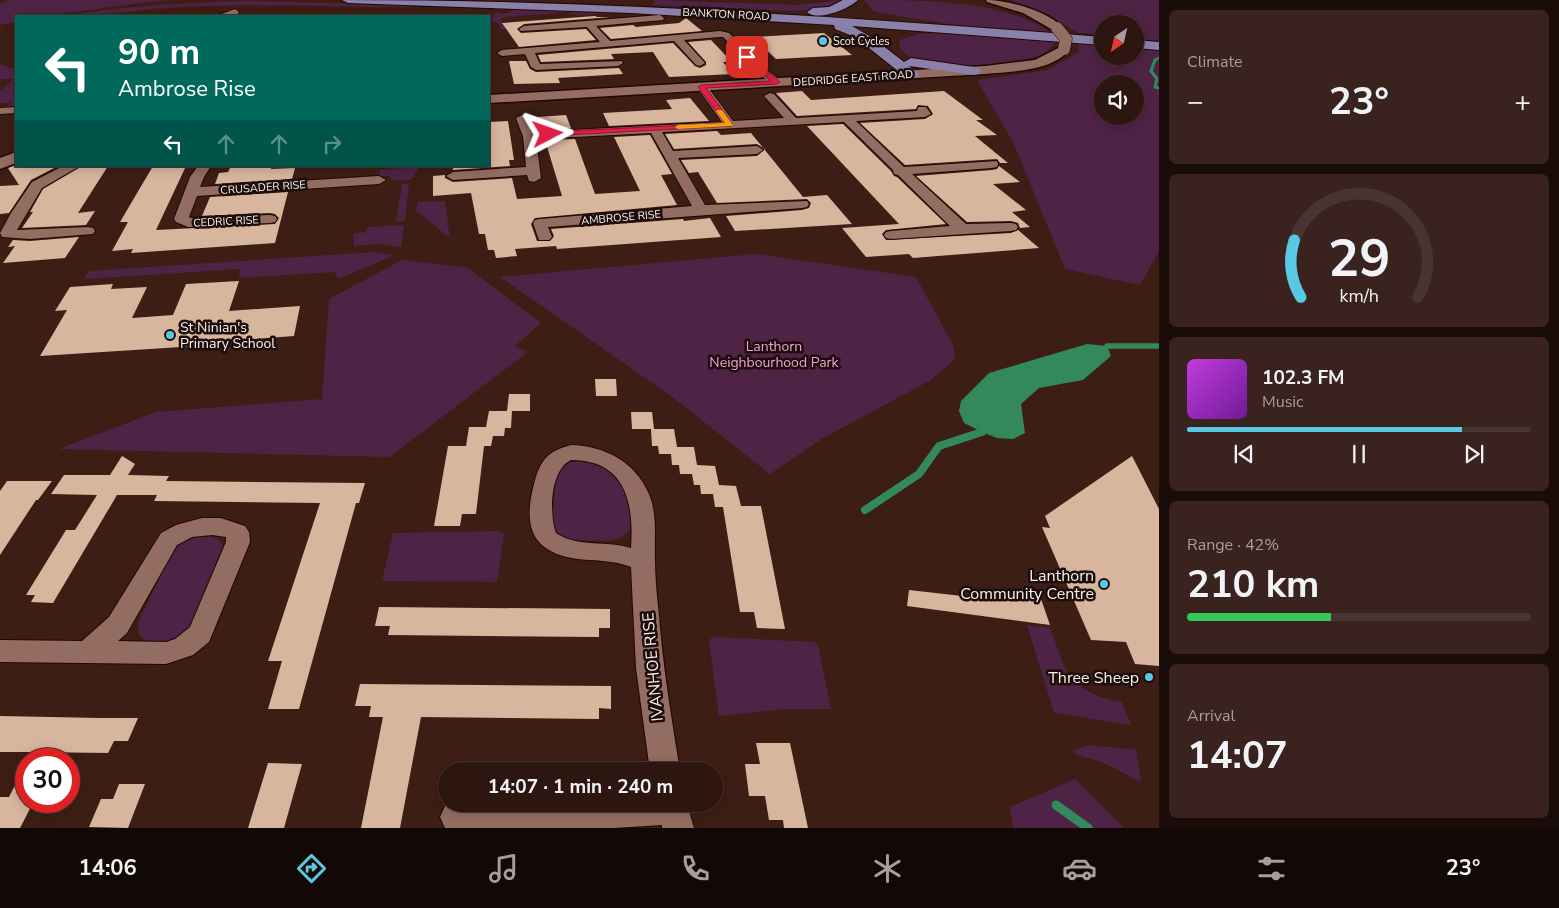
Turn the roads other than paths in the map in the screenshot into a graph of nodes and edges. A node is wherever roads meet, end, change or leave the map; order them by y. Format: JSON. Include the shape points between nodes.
{"nodes":[{"id":1,"x":348,"y":0,"type":"edge"},
{"id":2,"x":853,"y":0,"type":"edge"},
{"id":3,"x":991,"y":0,"type":"edge"},
{"id":4,"x":235,"y":12,"type":"dead end"},
{"id":5,"x":717,"y":14,"type":"junction"},
{"id":6,"x":224,"y":15,"type":"edge"},
{"id":7,"x":737,"y":15,"type":"junction"},
{"id":8,"x":660,"y":18,"type":"dead end"},
{"id":9,"x":590,"y":24,"type":"junction"},
{"id":10,"x":524,"y":29,"type":"dead end"},
{"id":11,"x":983,"y":32,"type":"junction"},
{"id":12,"x":1001,"y":33,"type":"junction"},
{"id":13,"x":676,"y":37,"type":"junction"},
{"id":14,"x":1094,"y":40,"type":"edge"},
{"id":15,"x":608,"y":44,"type":"junction"},
{"id":16,"x":1144,"y":45,"type":"edge"},
{"id":17,"x":1159,"y":46,"type":"edge"},
{"id":18,"x":529,"y":51,"type":"junction"},
{"id":19,"x":502,"y":53,"type":"dead end"},
{"id":20,"x":618,"y":63,"type":"dead end"},
{"id":21,"x":700,"y":63,"type":"dead end"},
{"id":22,"x":536,"y":67,"type":"junction"},
{"id":23,"x":523,"y":68,"type":"dead end"},
{"id":24,"x":916,"y":70,"type":"junction"},
{"id":25,"x":974,"y":70,"type":"joint"},
{"id":26,"x":777,"y":82,"type":"junction"},
{"id":27,"x":702,"y":87,"type":"junction"},
{"id":28,"x":770,"y":96,"type":"dead end"},
{"id":29,"x":490,"y":99,"type":"edge"},
{"id":30,"x":15,"y":110,"type":"edge"},
{"id":31,"x":922,"y":110,"type":"dead end"},
{"id":32,"x":0,"y":111,"type":"edge"},
{"id":33,"x":522,"y":118,"type":"dead end"},
{"id":34,"x":847,"y":119,"type":"junction"},
{"id":35,"x":793,"y":122,"type":"junction"},
{"id":36,"x":730,"y":125,"type":"junction"},
{"id":37,"x":654,"y":128,"type":"junction"},
{"id":38,"x":529,"y":136,"type":"junction"},
{"id":39,"x":757,"y":150,"type":"dead end"},
{"id":40,"x":670,"y":155,"type":"junction"},
{"id":41,"x":15,"y":157,"type":"edge"},
{"id":42,"x":0,"y":164,"type":"edge"},
{"id":43,"x":992,"y":164,"type":"dead end"},
{"id":44,"x":72,"y":167,"type":"edge"},
{"id":45,"x":204,"y":167,"type":"edge"},
{"id":46,"x":338,"y":167,"type":"edge"},
{"id":47,"x":899,"y":171,"type":"junction"},
{"id":48,"x":452,"y":176,"type":"dead end"},
{"id":49,"x":379,"y":180,"type":"dead end"},
{"id":50,"x":334,"y":183,"type":"junction"},
{"id":51,"x":192,"y":192,"type":"junction"},
{"id":52,"x":802,"y":204,"type":"dead end"},
{"id":53,"x":701,"y":210,"type":"junction"},
{"id":54,"x":270,"y":219,"type":"dead end"},
{"id":55,"x":540,"y":223,"type":"dead end"},
{"id":56,"x":1012,"y":227,"type":"dead end"},
{"id":57,"x":962,"y":229,"type":"junction"},
{"id":58,"x":88,"y":231,"type":"dead end"},
{"id":59,"x":4,"y":235,"type":"edge"},
{"id":60,"x":891,"y":235,"type":"dead end"},
{"id":61,"x":643,"y":562,"type":"junction"},
{"id":62,"x":0,"y":651,"type":"edge"},
{"id":63,"x":87,"y":652,"type":"junction"},
{"id":64,"x":663,"y":762,"type":"edge"},
{"id":65,"x":674,"y":814,"type":"edge"},
{"id":66,"x":456,"y":817,"type":"dead end"},
{"id":67,"x":499,"y":824,"type":"edge"}],
"edges":[{"from":1,"to":5,"type":"main road","name":"BANKTON ROAD"},
{"from":2,"to":5,"type":"main road","via":[[840,8],[820,12]]},
{"from":2,"to":12,"type":"main road","via":[[862,10],[876,16]]},
{"from":3,"to":25,"type":"street","bridge":true,"via":[[1027,11],[1057,28],[1066,39],[1064,48],[1044,61]]},
{"from":4,"to":6,"type":"street"},
{"from":5,"to":7,"type":"main road","name":"BANKTON ROAD"},
{"from":7,"to":11,"type":"main road","name":"BANKTON ROAD"},
{"from":7,"to":24,"type":"main road","via":[[844,27],[871,42],[902,68]]},
{"from":8,"to":9,"type":"street"},
{"from":9,"to":10,"type":"street"},
{"from":9,"to":15,"type":"street"},
{"from":11,"to":12,"type":"main road","name":"BANKTON ROAD"},
{"from":11,"to":24,"type":"main road","via":[[912,32],[892,38],[892,50]]},
{"from":12,"to":14,"type":"main road","name":"BANKTON ROAD"},
{"from":13,"to":15,"type":"street"},
{"from":13,"to":21,"type":"street"},
{"from":13,"to":26,"type":"street","via":[[726,35],[758,68]]},
{"from":15,"to":18,"type":"street"},
{"from":16,"to":17,"type":"main road"},
{"from":18,"to":19,"type":"street"},
{"from":18,"to":22,"type":"street"},
{"from":20,"to":22,"type":"street"},
{"from":22,"to":23,"type":"street"},
{"from":24,"to":25,"type":"main road"},
{"from":24,"to":26,"type":"street","name":"DEDRIDGE EAST ROAD"},
{"from":26,"to":27,"type":"street","name":"DEDRIDGE EAST ROAD"},
{"from":27,"to":29,"type":"street","name":"DEDRIDGE EAST ROAD"},
{"from":27,"to":36,"type":"street"},
{"from":28,"to":35,"type":"street"},
{"from":30,"to":32,"type":"street"},
{"from":31,"to":34,"type":"street","via":[[925,114]]},
{"from":33,"to":38,"type":"street"},
{"from":34,"to":35,"type":"street"},
{"from":34,"to":47,"type":"street"},
{"from":35,"to":36,"type":"street"},
{"from":36,"to":37,"type":"street"},
{"from":37,"to":38,"type":"street"},
{"from":37,"to":40,"type":"street"},
{"from":38,"to":48,"type":"street","via":[[534,175]]},
{"from":39,"to":40,"type":"street"},
{"from":40,"to":53,"type":"street"},
{"from":41,"to":42,"type":"street"},
{"from":43,"to":47,"type":"street"},
{"from":44,"to":59,"type":"street","via":[[37,186]]},
{"from":45,"to":51,"type":"street","name":"CEDRIC RISE"},
{"from":46,"to":50,"type":"street"},
{"from":47,"to":57,"type":"street"},
{"from":49,"to":50,"type":"street","name":"CRUSADER RISE"},
{"from":50,"to":51,"type":"street","name":"CRUSADER RISE"},
{"from":51,"to":54,"type":"street","name":"CEDRIC RISE","via":[[181,220],[188,223]]},
{"from":52,"to":53,"type":"street","name":"AMBROSE RISE"},
{"from":53,"to":55,"type":"street","name":"AMBROSE RISE"},
{"from":56,"to":57,"type":"street"},
{"from":57,"to":60,"type":"street"},
{"from":58,"to":59,"type":"street"},
{"from":61,"to":61,"type":"street","name":"IVANHOE RISE","via":[[619,553],[557,545],[546,537],[541,521],[543,490],[555,460],[566,453],[603,457],[634,483],[643,509]]},
{"from":61,"to":64,"type":"street","name":"IVANHOE RISE","via":[[658,738]]},
{"from":62,"to":63,"type":"street"},
{"from":63,"to":63,"type":"street","via":[[118,625],[169,539],[177,532],[193,527],[230,527],[237,532],[238,542],[200,634],[184,647],[166,652]]},
{"from":65,"to":67,"type":"street"},
{"from":66,"to":67,"type":"street"}]}
